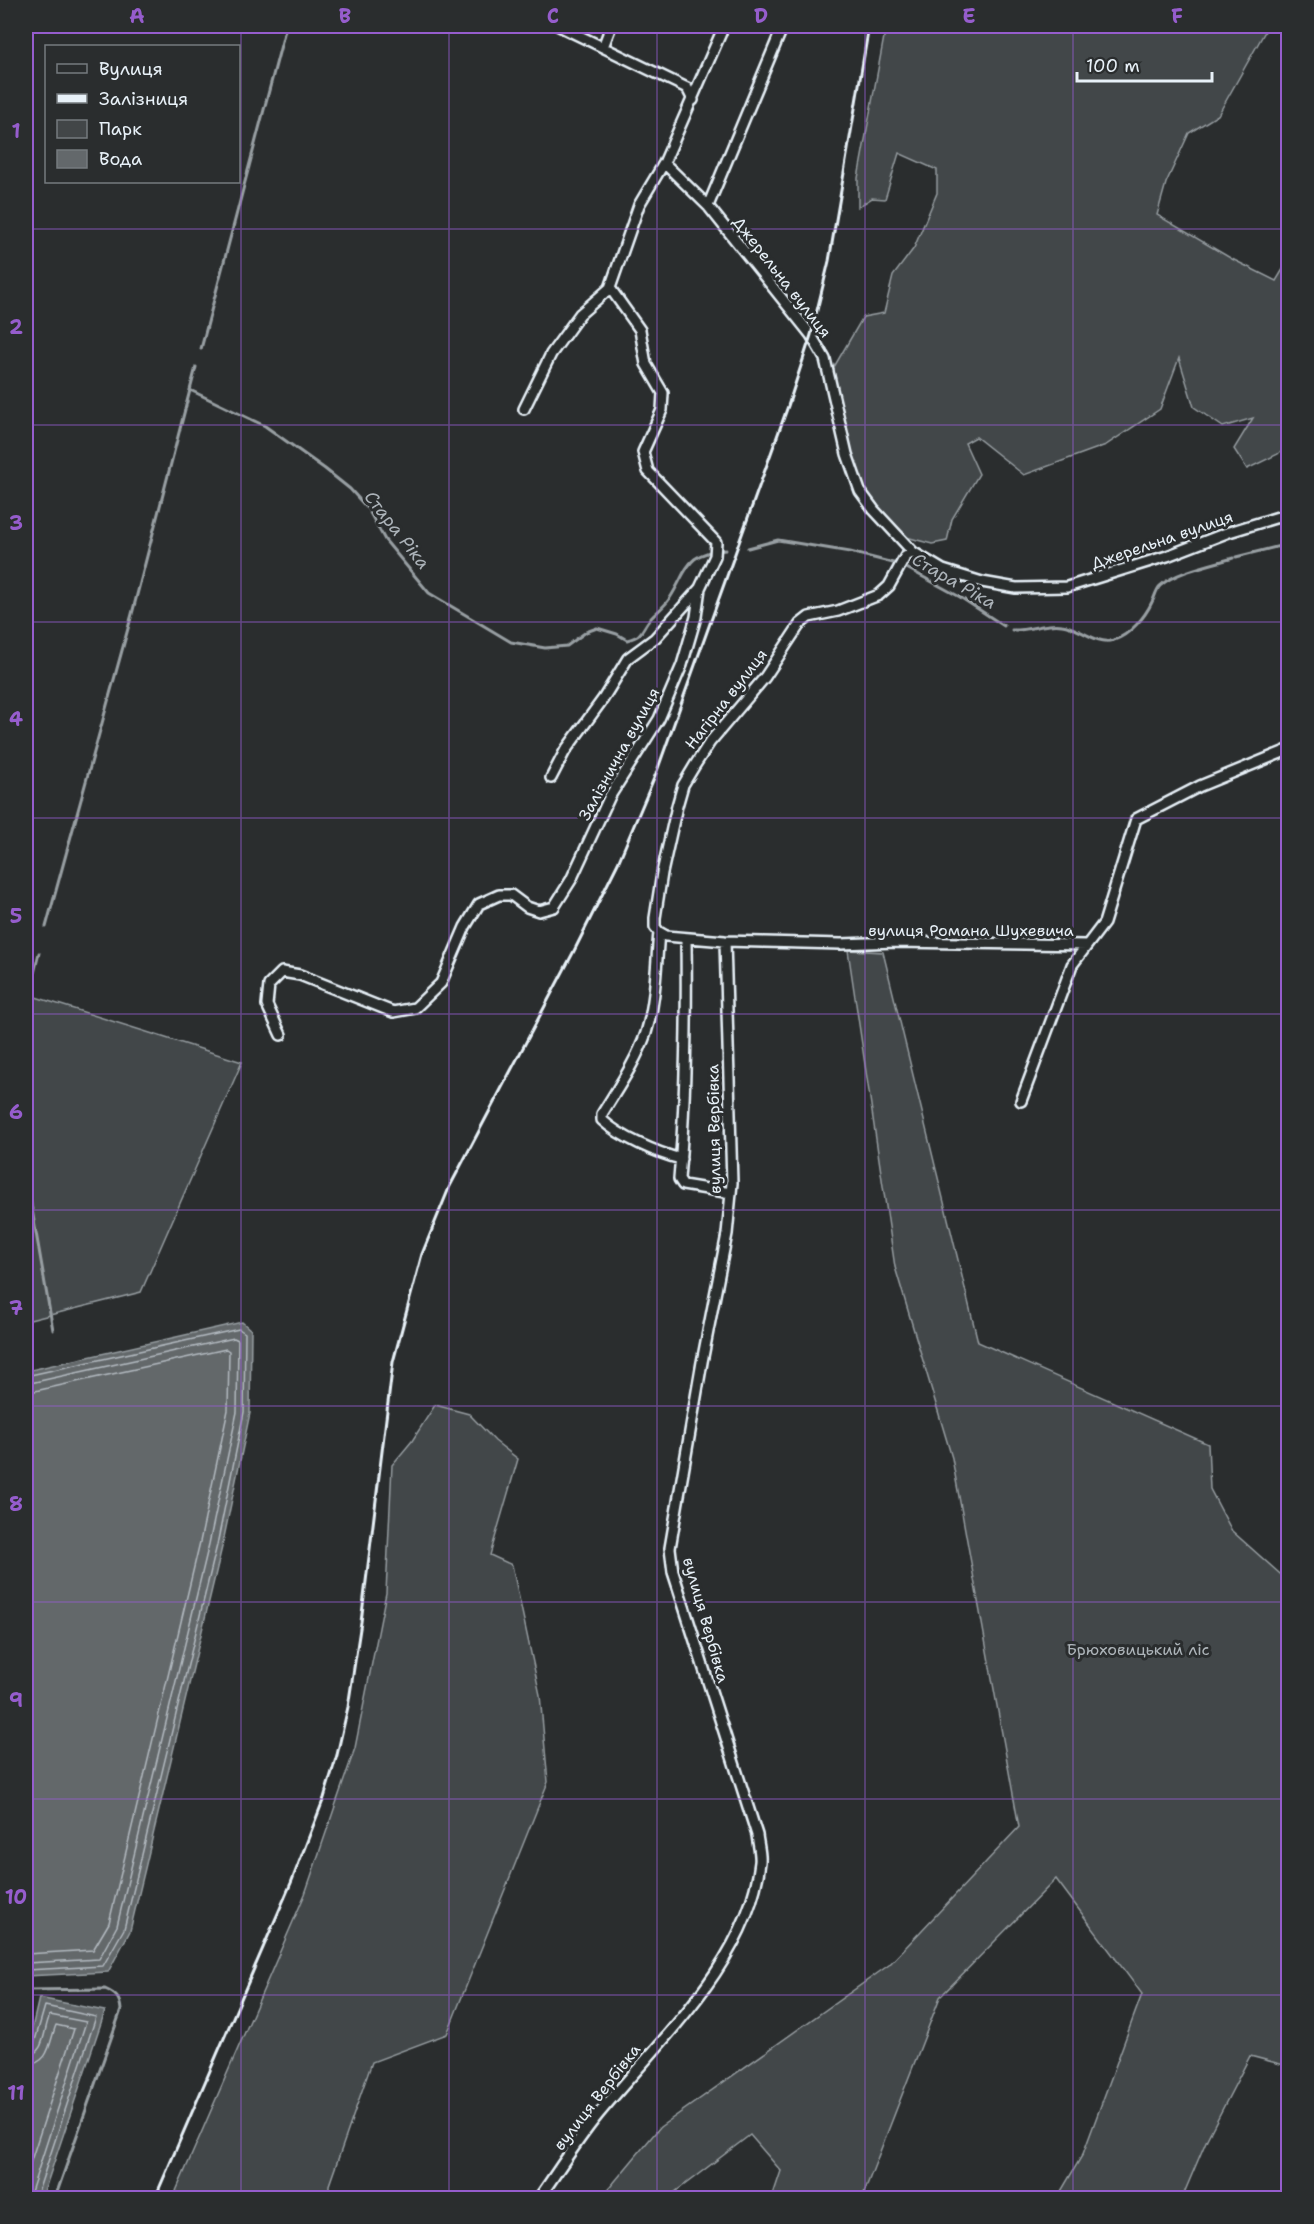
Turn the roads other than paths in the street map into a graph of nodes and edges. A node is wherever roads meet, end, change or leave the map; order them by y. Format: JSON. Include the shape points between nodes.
{"nodes":[{"id":1,"x":560,"y":26,"type":"edge"},
{"id":2,"x":611,"y":26,"type":"edge"},
{"id":3,"x":724,"y":26,"type":"edge"},
{"id":4,"x":783,"y":26,"type":"edge"},
{"id":5,"x":603,"y":47,"type":"junction"},
{"id":6,"x":693,"y":100,"type":"junction"},
{"id":7,"x":664,"y":163,"type":"junction"},
{"id":8,"x":708,"y":206,"type":"junction"},
{"id":9,"x":610,"y":288,"type":"junction"},
{"id":10,"x":524,"y":409,"type":"dead end"},
{"id":11,"x":1288,"y":514,"type":"edge"},
{"id":12,"x":909,"y":554,"type":"junction"},
{"id":13,"x":700,"y":588,"type":"junction"},
{"id":14,"x":1288,"y":750,"type":"edge"},
{"id":15,"x":551,"y":778,"type":"dead end"},
{"id":16,"x":659,"y":932,"type":"junction"},
{"id":17,"x":686,"y":938,"type":"junction"},
{"id":18,"x":725,"y":941,"type":"junction"},
{"id":19,"x":1086,"y":945,"type":"junction"},
{"id":20,"x":281,"y":1035,"type":"dead end"},
{"id":21,"x":1021,"y":1101,"type":"dead end"},
{"id":22,"x":681,"y":1159,"type":"junction"},
{"id":23,"x":731,"y":1193,"type":"junction"},
{"id":24,"x":539,"y":2199,"type":"edge"}],
"edges":[{"from":1,"to":5,"type":"street"},
{"from":2,"to":5,"type":"street"},
{"from":3,"to":6,"type":"street"},
{"from":4,"to":8,"type":"street"},
{"from":5,"to":6,"type":"street","via":[[687,88]]},
{"from":6,"to":7,"type":"street"},
{"from":7,"to":8,"type":"street","name":"Джерельна вулиця"},
{"from":7,"to":9,"type":"street","via":[[639,205]]},
{"from":8,"to":12,"type":"street","name":"Джерельна вулиця","via":[[799,319],[825,359],[847,454],[860,491]]},
{"from":9,"to":10,"type":"street","via":[[579,314],[551,354]]},
{"from":9,"to":13,"type":"street","name":"Залізнична вулиця","via":[[640,330],[646,364],[663,393],[662,410],[643,453],[644,463],[716,542],[715,556]]},
{"from":11,"to":12,"type":"street","name":"Джерельна вулиця","via":[[1067,587],[1016,588],[982,582]]},
{"from":12,"to":16,"type":"street","name":"Нагірна вулиця","via":[[879,595],[809,617],[800,624],[765,677],[694,765],[683,785],[662,873],[655,918]]},
{"from":13,"to":15,"type":"street","name":"Залізнична вулиця","via":[[655,638],[628,658]]},
{"from":13,"to":20,"type":"street","name":"Залізнична вулиця","via":[[682,665],[660,719],[610,796],[554,907],[539,911],[511,895],[499,895],[479,904],[441,983],[415,1008],[393,1012],[300,975],[282,972],[268,985],[267,1005]]},
{"from":14,"to":19,"type":"street","name":"вулиця Романа Шухевича","via":[[1200,786],[1136,819],[1104,923]]},
{"from":16,"to":17,"type":"street","name":"вулиця Романа Шухевича"},
{"from":16,"to":22,"type":"street","name":"Нагірна вулиця","via":[[645,1036],[602,1120],[650,1148]]},
{"from":17,"to":18,"type":"street","name":"вулиця Романа Шухевича"},
{"from":17,"to":22,"type":"street","via":[[687,1038]]},
{"from":18,"to":19,"type":"street","name":"вулиця Романа Шухевича"},
{"from":18,"to":23,"type":"street","name":"вулиця Вербівка"},
{"from":19,"to":21,"type":"street","via":[[1072,965]]},
{"from":22,"to":23,"type":"street","via":[[679,1179],[683,1185]]},
{"from":23,"to":24,"type":"street","name":"вулиця Вербівка","via":[[727,1234],[670,1548],[673,1572],[757,1835],[760,1860],[753,1894],[722,1962],[683,2016],[595,2118]]}]}
